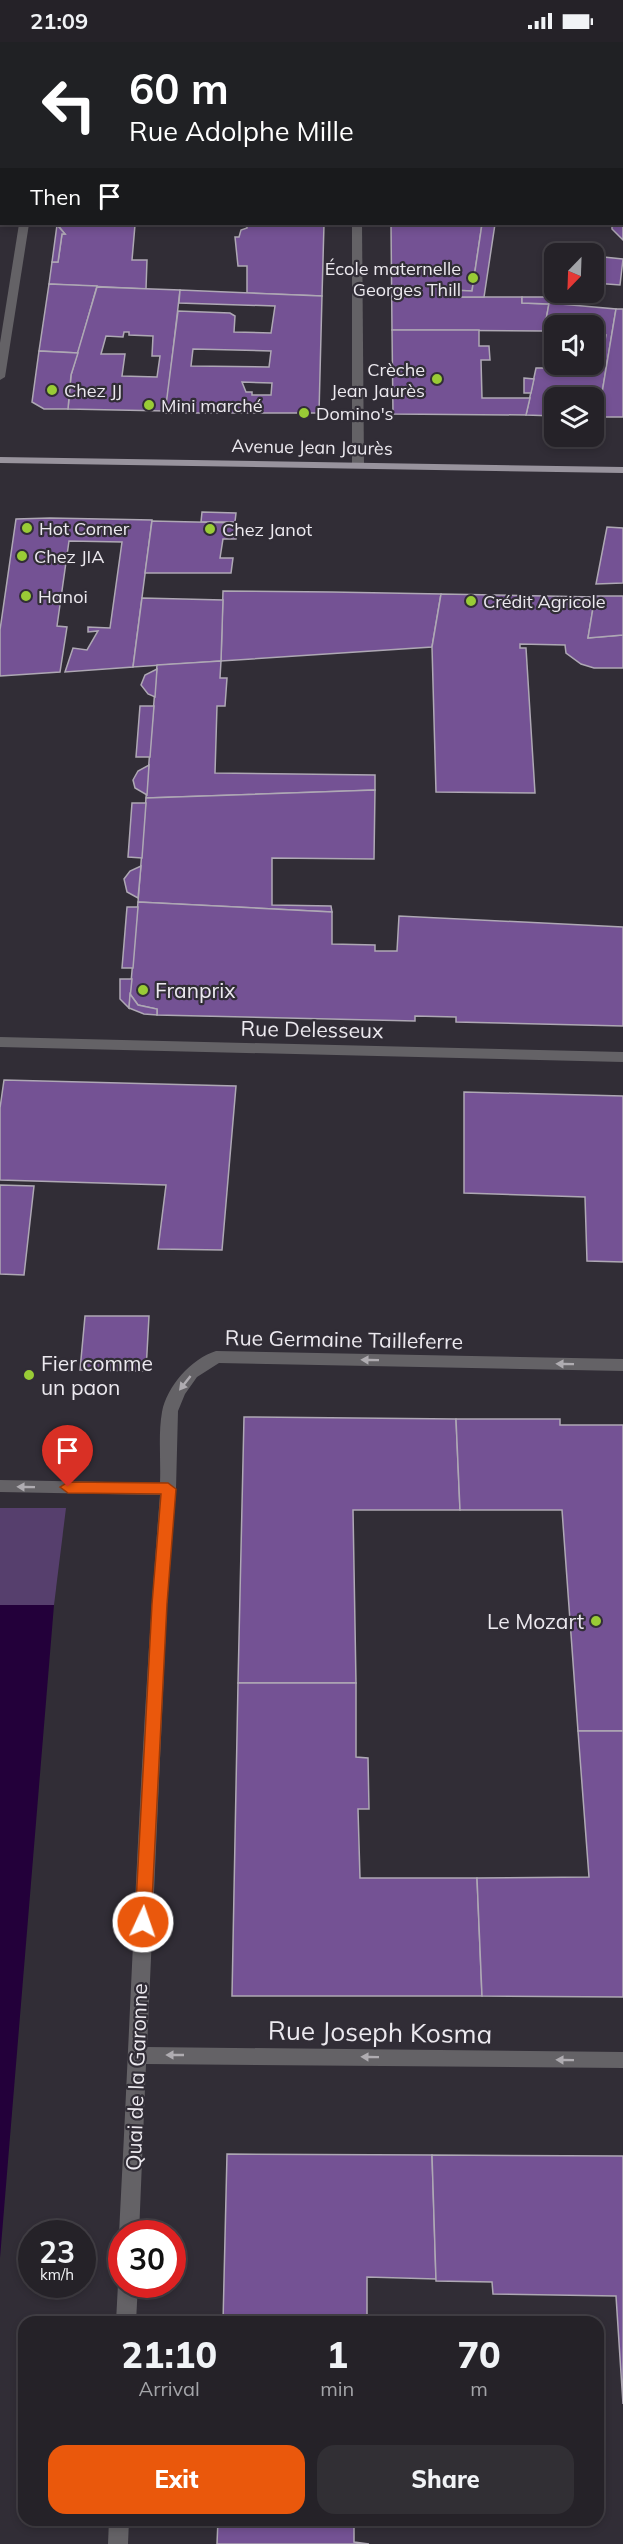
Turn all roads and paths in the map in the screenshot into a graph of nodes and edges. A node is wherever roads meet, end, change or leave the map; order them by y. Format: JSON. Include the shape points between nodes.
{"nodes":[{"id":1,"x":24,"y":225,"type":"edge"},
{"id":2,"x":357,"y":225,"type":"edge"},
{"id":3,"x":0,"y":377,"type":"edge"},
{"id":4,"x":0,"y":460,"type":"edge"},
{"id":5,"x":358,"y":465,"type":"junction"},
{"id":6,"x":623,"y":470,"type":"edge"},
{"id":7,"x":0,"y":1042,"type":"edge"},
{"id":8,"x":623,"y":1058,"type":"edge"},
{"id":9,"x":623,"y":1365,"type":"edge"},
{"id":10,"x":0,"y":1486,"type":"edge"},
{"id":11,"x":168,"y":1489,"type":"junction"},
{"id":12,"x":136,"y":2055,"type":"junction"},
{"id":13,"x":623,"y":2060,"type":"edge"},
{"id":14,"x":130,"y":2220,"type":"edge"},
{"id":15,"x":127,"y":2298,"type":"edge"},
{"id":16,"x":126,"y":2316,"type":"edge"},
{"id":17,"x":119,"y":2526,"type":"edge"},
{"id":18,"x":118,"y":2544,"type":"edge"}],
"edges":[{"from":1,"to":3,"type":"street"},
{"from":2,"to":5,"type":"street"},
{"from":4,"to":5,"type":"main road","name":"Avenue Jean Jaurès"},
{"from":5,"to":6,"type":"main road","name":"Avenue Jean Jaurès"},
{"from":7,"to":8,"type":"street","name":"Rue Delesseux"},
{"from":9,"to":11,"type":"street","name":"Rue Germaine Tailleferre","one_way":true,"via":[[216,1357],[192,1373],[178,1391],[170,1411]]},
{"from":11,"to":10,"type":"street","one_way":true},
{"from":11,"to":12,"type":"street","name":"Quai de la Garonne"},
{"from":13,"to":12,"type":"street","name":"Rue Joseph Kosma","one_way":true},
{"from":12,"to":14,"type":"street","name":"Quai de la Garonne"},
{"from":15,"to":16,"type":"street"},
{"from":17,"to":18,"type":"street"}]}
